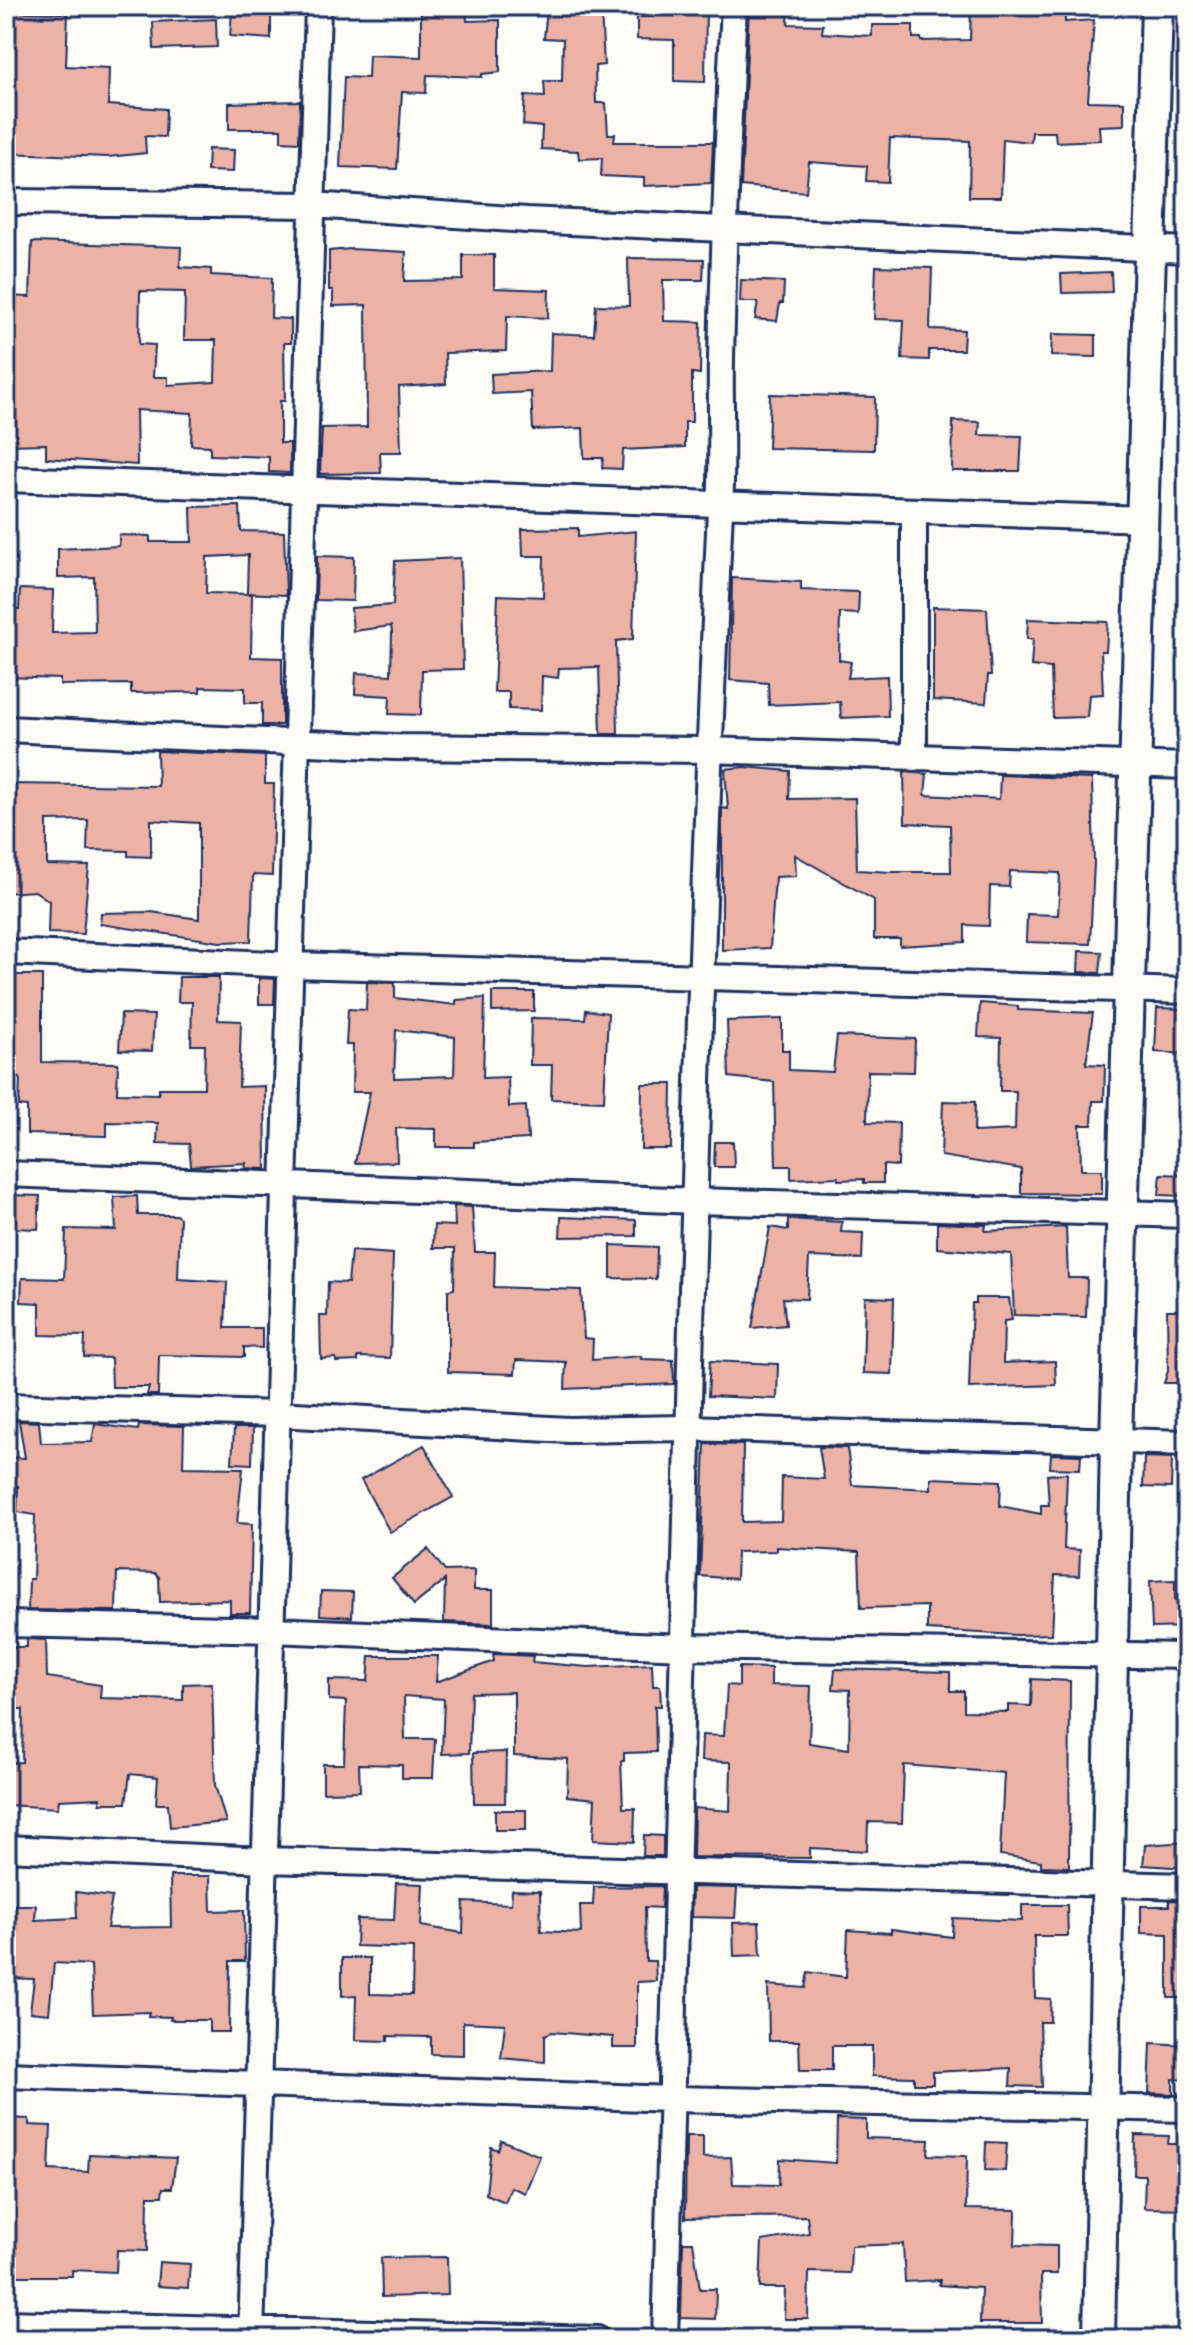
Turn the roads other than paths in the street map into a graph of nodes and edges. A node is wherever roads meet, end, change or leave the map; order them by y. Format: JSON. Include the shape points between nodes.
{"nodes":[{"id":1,"x":318,"y":6,"type":"edge"},
{"id":2,"x":734,"y":6,"type":"edge"},
{"id":3,"x":1157,"y":6,"type":"edge"},
{"id":4,"x":6,"y":202,"type":"edge"},
{"id":5,"x":313,"y":205,"type":"junction"},
{"id":6,"x":727,"y":227,"type":"junction"},
{"id":7,"x":1153,"y":249,"type":"junction"},
{"id":8,"x":1187,"y":250,"type":"edge"},
{"id":9,"x":6,"y":479,"type":"edge"},
{"id":10,"x":306,"y":491,"type":"junction"},
{"id":11,"x":721,"y":505,"type":"junction"},
{"id":12,"x":914,"y":512,"type":"junction"},
{"id":13,"x":1145,"y":519,"type":"junction"},
{"id":14,"x":6,"y":729,"type":"edge"},
{"id":15,"x":299,"y":741,"type":"junction"},
{"id":16,"x":708,"y":750,"type":"junction"},
{"id":17,"x":914,"y":758,"type":"junction"},
{"id":18,"x":1137,"y":765,"type":"junction"},
{"id":19,"x":1187,"y":766,"type":"edge"},
{"id":20,"x":6,"y":952,"type":"edge"},
{"id":21,"x":293,"y":965,"type":"junction"},
{"id":22,"x":703,"y":975,"type":"junction"},
{"id":23,"x":1128,"y":990,"type":"junction"},
{"id":24,"x":1187,"y":991,"type":"edge"},
{"id":25,"x":6,"y":1174,"type":"edge"},
{"id":26,"x":287,"y":1183,"type":"junction"},
{"id":27,"x":697,"y":1201,"type":"junction"},
{"id":28,"x":1122,"y":1213,"type":"junction"},
{"id":29,"x":1187,"y":1215,"type":"edge"},
{"id":30,"x":6,"y":1406,"type":"edge"},
{"id":31,"x":277,"y":1414,"type":"junction"},
{"id":32,"x":686,"y":1428,"type":"junction"},
{"id":33,"x":1116,"y":1441,"type":"junction"},
{"id":34,"x":1187,"y":1443,"type":"edge"},
{"id":35,"x":6,"y":1624,"type":"edge"},
{"id":36,"x":272,"y":1630,"type":"junction"},
{"id":37,"x":685,"y":1647,"type":"junction"},
{"id":38,"x":1113,"y":1653,"type":"junction"},
{"id":39,"x":1187,"y":1656,"type":"edge"},
{"id":40,"x":6,"y":1848,"type":"edge"},
{"id":41,"x":266,"y":1860,"type":"junction"},
{"id":42,"x":680,"y":1872,"type":"junction"},
{"id":43,"x":1107,"y":1883,"type":"junction"},
{"id":44,"x":1187,"y":1886,"type":"edge"},
{"id":45,"x":6,"y":2075,"type":"edge"},
{"id":46,"x":259,"y":2085,"type":"junction"},
{"id":47,"x":672,"y":2099,"type":"junction"},
{"id":48,"x":1102,"y":2105,"type":"junction"},
{"id":49,"x":1187,"y":2109,"type":"edge"},
{"id":50,"x":6,"y":2323,"type":"edge"},
{"id":51,"x":251,"y":2334,"type":"edge"},
{"id":52,"x":597,"y":2339,"type":"edge"},
{"id":53,"x":665,"y":2339,"type":"edge"},
{"id":54,"x":1099,"y":2339,"type":"edge"}],
"edges":[{"from":1,"to":5,"type":"street"},
{"from":2,"to":6,"type":"street"},
{"from":3,"to":7,"type":"street"},
{"from":4,"to":5,"type":"street"},
{"from":5,"to":6,"type":"street"},
{"from":5,"to":10,"type":"street"},
{"from":6,"to":7,"type":"street"},
{"from":6,"to":11,"type":"street"},
{"from":7,"to":8,"type":"street"},
{"from":7,"to":13,"type":"street"},
{"from":9,"to":10,"type":"street"},
{"from":10,"to":11,"type":"street"},
{"from":10,"to":15,"type":"street"},
{"from":11,"to":12,"type":"street"},
{"from":11,"to":16,"type":"street"},
{"from":12,"to":13,"type":"street"},
{"from":12,"to":17,"type":"street"},
{"from":13,"to":18,"type":"street"},
{"from":14,"to":15,"type":"street"},
{"from":15,"to":16,"type":"street","via":[[498,750]]},
{"from":15,"to":21,"type":"street"},
{"from":16,"to":17,"type":"street"},
{"from":16,"to":22,"type":"street"},
{"from":17,"to":18,"type":"street"},
{"from":18,"to":19,"type":"street"},
{"from":18,"to":23,"type":"street"},
{"from":20,"to":21,"type":"street"},
{"from":21,"to":22,"type":"street"},
{"from":21,"to":26,"type":"street"},
{"from":22,"to":23,"type":"street"},
{"from":22,"to":27,"type":"street"},
{"from":23,"to":24,"type":"street"},
{"from":23,"to":28,"type":"street"},
{"from":25,"to":26,"type":"street"},
{"from":26,"to":27,"type":"street"},
{"from":26,"to":31,"type":"street"},
{"from":27,"to":28,"type":"street"},
{"from":27,"to":32,"type":"street"},
{"from":28,"to":29,"type":"street"},
{"from":28,"to":33,"type":"street"},
{"from":30,"to":31,"type":"street"},
{"from":31,"to":32,"type":"street","via":[[569,1430]]},
{"from":31,"to":36,"type":"street"},
{"from":32,"to":33,"type":"street"},
{"from":32,"to":37,"type":"street"},
{"from":33,"to":34,"type":"street"},
{"from":33,"to":38,"type":"street"},
{"from":35,"to":36,"type":"street"},
{"from":36,"to":37,"type":"street"},
{"from":36,"to":41,"type":"street"},
{"from":37,"to":38,"type":"street"},
{"from":37,"to":42,"type":"street"},
{"from":38,"to":39,"type":"street"},
{"from":38,"to":43,"type":"street"},
{"from":40,"to":41,"type":"street"},
{"from":41,"to":42,"type":"street"},
{"from":41,"to":46,"type":"street"},
{"from":42,"to":43,"type":"street"},
{"from":42,"to":47,"type":"street"},
{"from":43,"to":44,"type":"street"},
{"from":43,"to":48,"type":"street"},
{"from":45,"to":46,"type":"street"},
{"from":46,"to":47,"type":"street"},
{"from":46,"to":51,"type":"street"},
{"from":47,"to":48,"type":"street"},
{"from":47,"to":53,"type":"street"},
{"from":48,"to":49,"type":"street"},
{"from":48,"to":54,"type":"street"},
{"from":50,"to":51,"type":"street"},
{"from":51,"to":52,"type":"street"}]}
